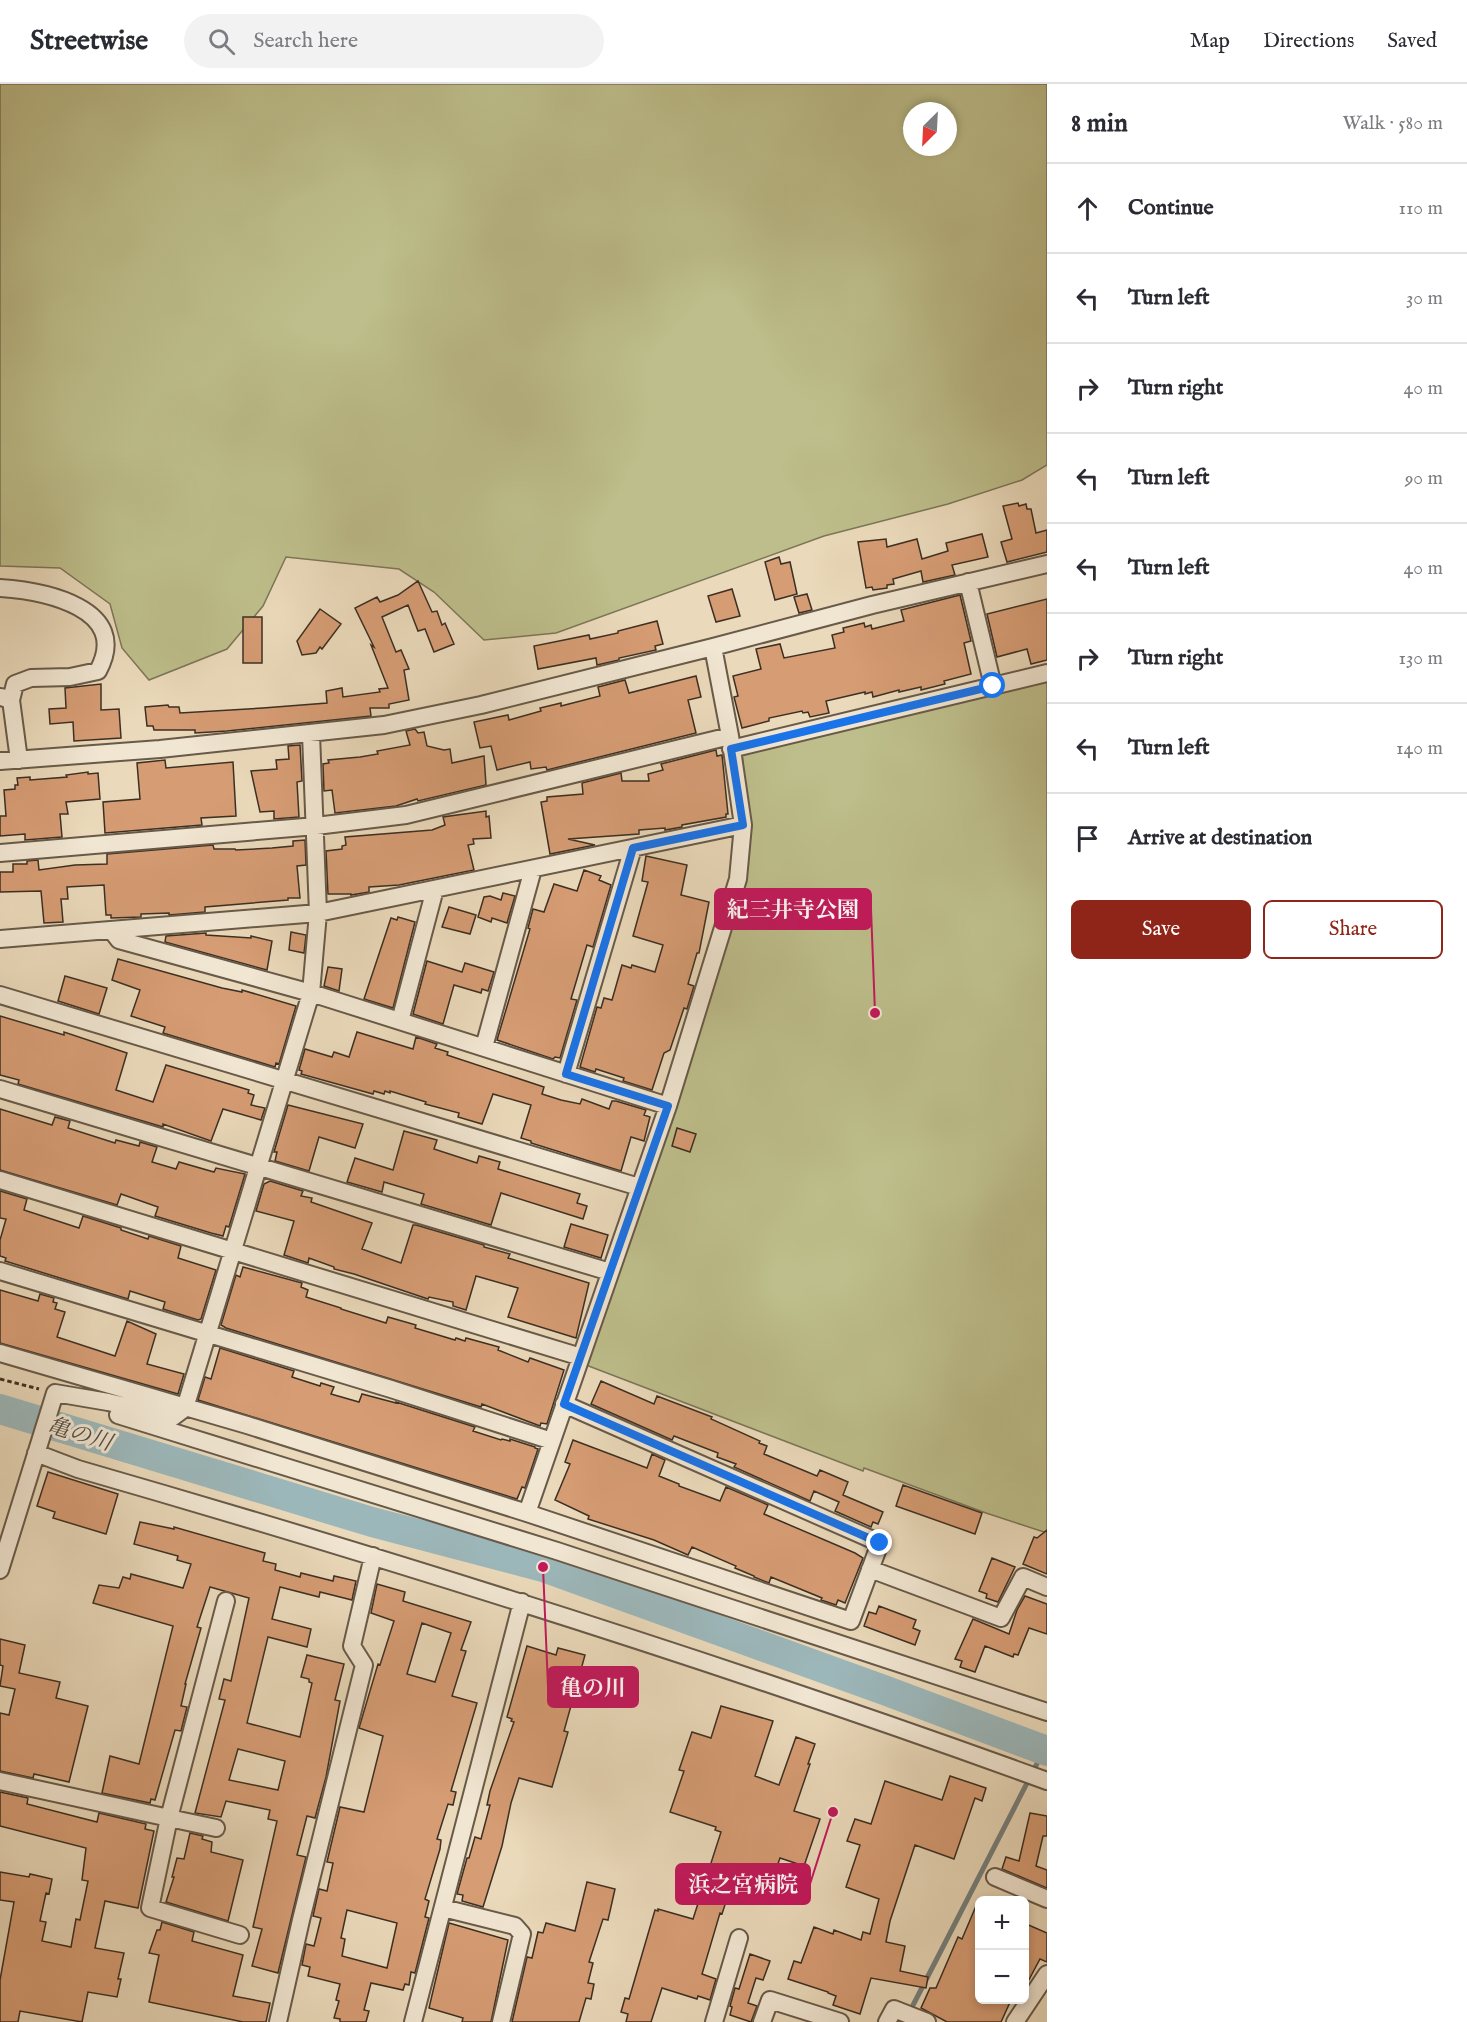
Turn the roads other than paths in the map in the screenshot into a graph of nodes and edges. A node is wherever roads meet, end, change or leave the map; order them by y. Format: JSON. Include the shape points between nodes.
{"nodes":[{"id":1,"x":1047,"y":564,"type":"edge"},
{"id":2,"x":968,"y":582,"type":"junction"},
{"id":3,"x":0,"y":588,"type":"edge"},
{"id":4,"x":712,"y":647,"type":"junction"},
{"id":5,"x":1047,"y":673,"type":"edge"},
{"id":6,"x":993,"y":686,"type":"junction"},
{"id":7,"x":5,"y":698,"type":"edge"},
{"id":8,"x":311,"y":734,"type":"junction"},
{"id":9,"x":731,"y":742,"type":"junction"},
{"id":10,"x":19,"y":760,"type":"junction"},
{"id":11,"x":0,"y":761,"type":"edge"},
{"id":12,"x":743,"y":825,"type":"junction"},
{"id":13,"x":316,"y":826,"type":"junction"},
{"id":14,"x":633,"y":848,"type":"junction"},
{"id":15,"x":0,"y":854,"type":"edge"},
{"id":16,"x":533,"y":868,"type":"junction"},
{"id":17,"x":435,"y":889,"type":"junction"},
{"id":18,"x":318,"y":913,"type":"junction"},
{"id":19,"x":112,"y":931,"type":"junction"},
{"id":20,"x":0,"y":939,"type":"edge"},
{"id":21,"x":311,"y":993,"type":"junction"},
{"id":22,"x":0,"y":995,"type":"edge"},
{"id":23,"x":400,"y":1021,"type":"junction"},
{"id":24,"x":484,"y":1047,"type":"junction"},
{"id":25,"x":566,"y":1074,"type":"junction"},
{"id":26,"x":285,"y":1081,"type":"junction"},
{"id":27,"x":0,"y":1089,"type":"edge"},
{"id":28,"x":668,"y":1106,"type":"junction"},
{"id":29,"x":259,"y":1167,"type":"junction"},
{"id":30,"x":0,"y":1180,"type":"edge"},
{"id":31,"x":639,"y":1187,"type":"junction"},
{"id":32,"x":233,"y":1251,"type":"junction"},
{"id":33,"x":0,"y":1271,"type":"edge"},
{"id":34,"x":610,"y":1272,"type":"junction"},
{"id":35,"x":208,"y":1335,"type":"junction"},
{"id":36,"x":0,"y":1353,"type":"edge"},
{"id":37,"x":581,"y":1358,"type":"junction"},
{"id":38,"x":108,"y":1402,"type":"junction"},
{"id":39,"x":564,"y":1404,"type":"junction"},
{"id":40,"x":185,"y":1408,"type":"junction"},
{"id":41,"x":552,"y":1441,"type":"junction"},
{"id":42,"x":37,"y":1448,"type":"junction"},
{"id":43,"x":527,"y":1513,"type":"junction"},
{"id":44,"x":373,"y":1556,"type":"junction"},
{"id":45,"x":870,"y":1569,"type":"junction"},
{"id":46,"x":0,"y":1570,"type":"edge"},
{"id":47,"x":1047,"y":1587,"type":"edge"},
{"id":48,"x":226,"y":1601,"type":"dead end"},
{"id":49,"x":522,"y":1602,"type":"junction"},
{"id":50,"x":1047,"y":1712,"type":"edge"},
{"id":51,"x":1037,"y":1777,"type":"edge"},
{"id":52,"x":0,"y":1781,"type":"edge"},
{"id":53,"x":169,"y":1818,"type":"junction"},
{"id":54,"x":216,"y":1828,"type":"dead end"},
{"id":55,"x":995,"y":1877,"type":"dead end"},
{"id":56,"x":1047,"y":1899,"type":"edge"},
{"id":57,"x":443,"y":1908,"type":"junction"},
{"id":58,"x":240,"y":1935,"type":"dead end"},
{"id":59,"x":739,"y":1938,"type":"dead end"},
{"id":60,"x":1045,"y":1980,"type":"edge"},
{"id":61,"x":914,"y":2017,"type":"edge"},
{"id":62,"x":278,"y":2022,"type":"edge"},
{"id":63,"x":413,"y":2022,"type":"edge"},
{"id":64,"x":501,"y":2022,"type":"edge"},
{"id":65,"x":714,"y":2022,"type":"edge"},
{"id":66,"x":762,"y":2022,"type":"edge"},
{"id":67,"x":840,"y":2022,"type":"edge"},
{"id":68,"x":887,"y":2022,"type":"edge"},
{"id":69,"x":1015,"y":2022,"type":"edge"}],
"edges":[{"from":1,"to":2,"type":"street"},
{"from":2,"to":4,"type":"street"},
{"from":2,"to":6,"type":"street"},
{"from":3,"to":7,"type":"street","via":[[28,590],[76,605],[99,622],[106,657],[98,671],[31,678],[15,684]]},
{"from":4,"to":8,"type":"street","via":[[481,705],[384,726]]},
{"from":4,"to":9,"type":"street"},
{"from":5,"to":6,"type":"street"},
{"from":6,"to":9,"type":"street"},
{"from":7,"to":10,"type":"street"},
{"from":8,"to":10,"type":"street"},
{"from":8,"to":13,"type":"street"},
{"from":9,"to":12,"type":"street"},
{"from":9,"to":13,"type":"street","via":[[406,814]]},
{"from":10,"to":11,"type":"street"},
{"from":12,"to":14,"type":"street"},
{"from":12,"to":28,"type":"street","via":[[738,879]]},
{"from":13,"to":15,"type":"street"},
{"from":13,"to":18,"type":"street"},
{"from":14,"to":16,"type":"street"},
{"from":14,"to":25,"type":"street"},
{"from":16,"to":17,"type":"street"},
{"from":16,"to":24,"type":"street"},
{"from":17,"to":18,"type":"street"},
{"from":17,"to":23,"type":"street"},
{"from":18,"to":19,"type":"street"},
{"from":18,"to":21,"type":"street"},
{"from":19,"to":20,"type":"street"},
{"from":19,"to":21,"type":"street","via":[[119,940]]},
{"from":21,"to":23,"type":"street"},
{"from":21,"to":26,"type":"street"},
{"from":22,"to":26,"type":"street"},
{"from":23,"to":24,"type":"street"},
{"from":24,"to":25,"type":"street"},
{"from":25,"to":28,"type":"street"},
{"from":26,"to":29,"type":"street"},
{"from":26,"to":31,"type":"street"},
{"from":27,"to":29,"type":"street"},
{"from":28,"to":31,"type":"street"},
{"from":29,"to":32,"type":"street"},
{"from":29,"to":34,"type":"street"},
{"from":30,"to":32,"type":"street"},
{"from":31,"to":34,"type":"street"},
{"from":32,"to":35,"type":"street"},
{"from":32,"to":37,"type":"street"},
{"from":33,"to":35,"type":"street"},
{"from":34,"to":37,"type":"street"},
{"from":35,"to":40,"type":"street"},
{"from":35,"to":41,"type":"street"},
{"from":36,"to":40,"type":"street"},
{"from":37,"to":39,"type":"street"},
{"from":38,"to":40,"type":"street","via":[[173,1417]]},
{"from":38,"to":42,"type":"street","via":[[54,1396]]},
{"from":38,"to":50,"type":"street","via":[[117,1415],[546,1547]]},
{"from":39,"to":41,"type":"street"},
{"from":39,"to":45,"type":"street","via":[[880,1543]]},
{"from":40,"to":43,"type":"street"},
{"from":41,"to":43,"type":"street"},
{"from":42,"to":44,"type":"street","via":[[78,1469]]},
{"from":42,"to":46,"type":"street"},
{"from":43,"to":45,"type":"street","via":[[851,1621]]},
{"from":44,"to":49,"type":"street"},
{"from":44,"to":62,"type":"street","via":[[352,1646],[364,1665]]},
{"from":45,"to":47,"type":"street","via":[[1001,1618],[1023,1577]]},
{"from":48,"to":53,"type":"street"},
{"from":49,"to":51,"type":"street"},
{"from":49,"to":57,"type":"street"},
{"from":52,"to":53,"type":"street"},
{"from":53,"to":54,"type":"street"},
{"from":53,"to":58,"type":"street","via":[[150,1908]]},
{"from":55,"to":56,"type":"street"},
{"from":57,"to":63,"type":"street"},
{"from":57,"to":64,"type":"street","via":[[515,1926],[522,1934]]},
{"from":59,"to":65,"type":"street"},
{"from":60,"to":69,"type":"street"},
{"from":61,"to":68,"type":"street","via":[[894,2010]]},
{"from":66,"to":67,"type":"street","via":[[770,2000]]}]}
